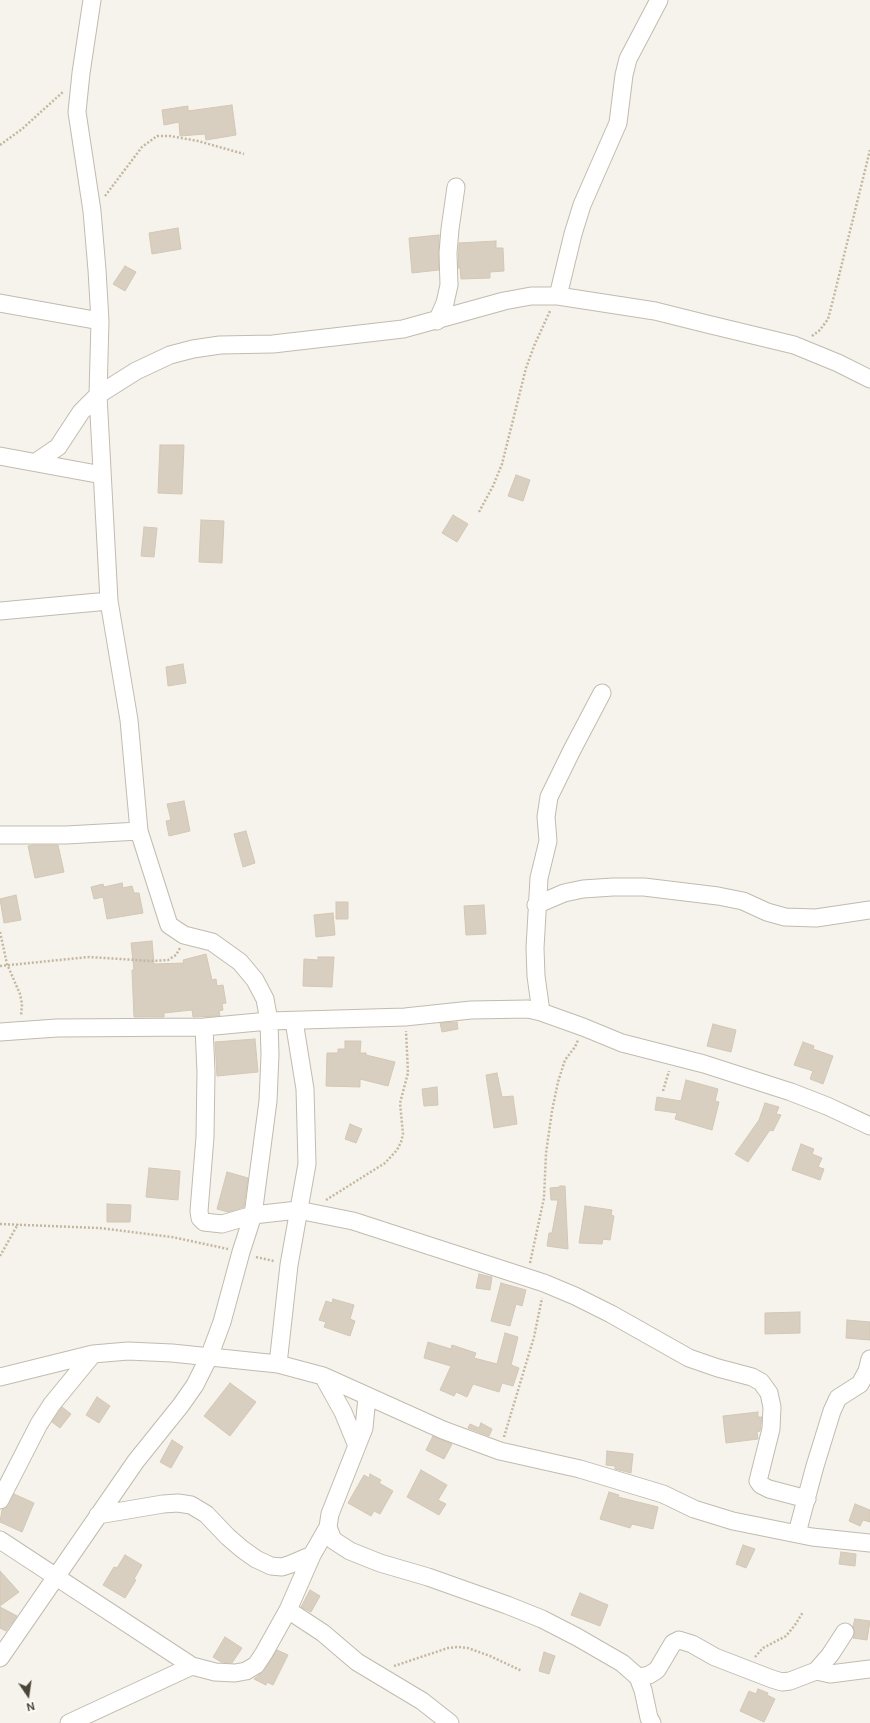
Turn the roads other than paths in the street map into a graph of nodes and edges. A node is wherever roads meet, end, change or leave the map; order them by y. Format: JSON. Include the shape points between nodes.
{"nodes":[{"id":1,"x":92,"y":0,"type":"edge"},
{"id":2,"x":659,"y":0,"type":"edge"},
{"id":3,"x":456,"y":187,"type":"dead end"},
{"id":4,"x":558,"y":296,"type":"junction"},
{"id":5,"x":0,"y":303,"type":"edge"},
{"id":6,"x":100,"y":321,"type":"junction"},
{"id":7,"x":437,"y":321,"type":"junction"},
{"id":8,"x":870,"y":379,"type":"edge"},
{"id":9,"x":98,"y":395,"type":"junction"},
{"id":10,"x":0,"y":456,"type":"edge"},
{"id":11,"x":36,"y":462,"type":"junction"},
{"id":12,"x":102,"y":475,"type":"junction"},
{"id":13,"x":109,"y":601,"type":"junction"},
{"id":14,"x":0,"y":611,"type":"edge"},
{"id":15,"x":602,"y":693,"type":"dead end"},
{"id":16,"x":139,"y":831,"type":"junction"},
{"id":17,"x":0,"y":835,"type":"edge"},
{"id":18,"x":536,"y":905,"type":"junction"},
{"id":19,"x":870,"y":910,"type":"edge"},
{"id":20,"x":542,"y":1012,"type":"junction"},
{"id":21,"x":269,"y":1021,"type":"junction"},
{"id":22,"x":294,"y":1021,"type":"junction"},
{"id":23,"x":204,"y":1027,"type":"junction"},
{"id":24,"x":8,"y":1031,"type":"edge"},
{"id":25,"x":870,"y":1126,"type":"edge"},
{"id":26,"x":303,"y":1211,"type":"junction"},
{"id":27,"x":253,"y":1215,"type":"junction"},
{"id":28,"x":93,"y":1354,"type":"junction"},
{"id":29,"x":209,"y":1357,"type":"junction"},
{"id":30,"x":870,"y":1359,"type":"edge"},
{"id":31,"x":278,"y":1364,"type":"junction"},
{"id":32,"x":323,"y":1376,"type":"junction"},
{"id":33,"x":0,"y":1377,"type":"edge"},
{"id":34,"x":367,"y":1396,"type":"junction"},
{"id":35,"x":357,"y":1446,"type":"junction"},
{"id":36,"x":807,"y":1499,"type":"junction"},
{"id":37,"x":0,"y":1500,"type":"edge"},
{"id":38,"x":98,"y":1515,"type":"junction"},
{"id":39,"x":328,"y":1527,"type":"junction"},
{"id":40,"x":797,"y":1533,"type":"junction"},
{"id":41,"x":0,"y":1540,"type":"edge"},
{"id":42,"x":870,"y":1543,"type":"edge"},
{"id":43,"x":312,"y":1555,"type":"junction"},
{"id":44,"x":56,"y":1577,"type":"junction"},
{"id":45,"x":288,"y":1610,"type":"junction"},
{"id":46,"x":845,"y":1632,"type":"dead end"},
{"id":47,"x":0,"y":1658,"type":"edge"},
{"id":48,"x":192,"y":1666,"type":"junction"},
{"id":49,"x":870,"y":1669,"type":"edge"},
{"id":50,"x":816,"y":1672,"type":"junction"},
{"id":51,"x":638,"y":1677,"type":"junction"},
{"id":52,"x":69,"y":1723,"type":"edge"},
{"id":53,"x":450,"y":1723,"type":"edge"},
{"id":54,"x":652,"y":1723,"type":"edge"}],
"edges":[{"from":1,"to":6,"type":"street","via":[[80,73],[77,112],[92,211]]},
{"from":2,"to":4,"type":"street","via":[[628,59],[618,123],[582,205]]},
{"from":3,"to":7,"type":"street","via":[[448,247],[449,285]]},
{"from":4,"to":7,"type":"street","via":[[531,296],[504,301]]},
{"from":4,"to":8,"type":"street","via":[[655,312],[794,345]]},
{"from":5,"to":6,"type":"street"},
{"from":6,"to":9,"type":"street"},
{"from":7,"to":9,"type":"street","via":[[403,329],[321,339],[193,349],[170,355],[136,371]]},
{"from":9,"to":11,"type":"street","via":[[82,412],[58,447]]},
{"from":9,"to":12,"type":"street"},
{"from":10,"to":11,"type":"street"},
{"from":11,"to":12,"type":"street"},
{"from":12,"to":13,"type":"street"},
{"from":13,"to":14,"type":"street"},
{"from":13,"to":16,"type":"street","via":[[129,720]]},
{"from":15,"to":18,"type":"street","via":[[549,797],[546,817],[548,841],[539,878]]},
{"from":16,"to":17,"type":"street"},
{"from":16,"to":21,"type":"street","via":[[169,925],[184,934],[212,942],[240,962],[255,980],[265,999]]},
{"from":18,"to":19,"type":"street","via":[[564,893],[583,889],[644,887],[743,901],[785,917],[816,918]]},
{"from":18,"to":20,"type":"street","via":[[536,976]]},
{"from":20,"to":22,"type":"street","via":[[528,1009],[497,1009],[405,1017]]},
{"from":20,"to":25,"type":"street","via":[[622,1043],[670,1054],[791,1092]]},
{"from":21,"to":22,"type":"street"},
{"from":21,"to":23,"type":"street"},
{"from":21,"to":27,"type":"street","via":[[268,1101]]},
{"from":22,"to":26,"type":"street","via":[[305,1089],[307,1124]]},
{"from":23,"to":24,"type":"street"},
{"from":23,"to":27,"type":"street","via":[[205,1137],[200,1218],[204,1222],[222,1224]]},
{"from":26,"to":27,"type":"street"},
{"from":26,"to":31,"type":"street","via":[[289,1264]]},
{"from":26,"to":36,"type":"street","via":[[353,1221],[544,1283],[612,1314],[689,1358],[761,1382],[769,1393],[772,1407],[771,1429],[758,1481],[770,1489]]},
{"from":27,"to":29,"type":"street","via":[[222,1322]]},
{"from":28,"to":29,"type":"street","via":[[128,1351]]},
{"from":28,"to":33,"type":"street"},
{"from":28,"to":37,"type":"street","via":[[39,1424]]},
{"from":29,"to":31,"type":"street"},
{"from":29,"to":38,"type":"street","via":[[181,1405],[136,1461]]},
{"from":30,"to":36,"type":"street","via":[[860,1384],[838,1398]]},
{"from":31,"to":32,"type":"street"},
{"from":32,"to":34,"type":"street"},
{"from":32,"to":35,"type":"street","via":[[343,1412]]},
{"from":34,"to":35,"type":"street","via":[[364,1428]]},
{"from":34,"to":40,"type":"street","via":[[443,1430],[500,1451],[580,1469],[663,1494],[694,1509],[720,1517]]},
{"from":35,"to":39,"type":"street","via":[[342,1480]]},
{"from":36,"to":40,"type":"street"},
{"from":38,"to":43,"type":"street","via":[[163,1504],[191,1505],[206,1514],[242,1550],[271,1566],[282,1567]]},
{"from":38,"to":44,"type":"street"},
{"from":39,"to":43,"type":"street"},
{"from":39,"to":51,"type":"street","via":[[333,1540],[350,1551],[475,1593],[542,1619],[622,1663]]},
{"from":40,"to":42,"type":"street","via":[[831,1540]]},
{"from":41,"to":44,"type":"street"},
{"from":43,"to":45,"type":"street"},
{"from":44,"to":47,"type":"street"},
{"from":44,"to":48,"type":"street"},
{"from":45,"to":48,"type":"street","via":[[256,1665],[246,1671],[215,1672]]},
{"from":45,"to":53,"type":"street","via":[[323,1633],[356,1662],[422,1701]]},
{"from":46,"to":50,"type":"street"},
{"from":48,"to":52,"type":"street"},
{"from":49,"to":50,"type":"street","via":[[830,1674]]},
{"from":50,"to":51,"type":"street","via":[[782,1682],[715,1657],[679,1640],[673,1643],[657,1670]]},
{"from":51,"to":54,"type":"street"}]}
